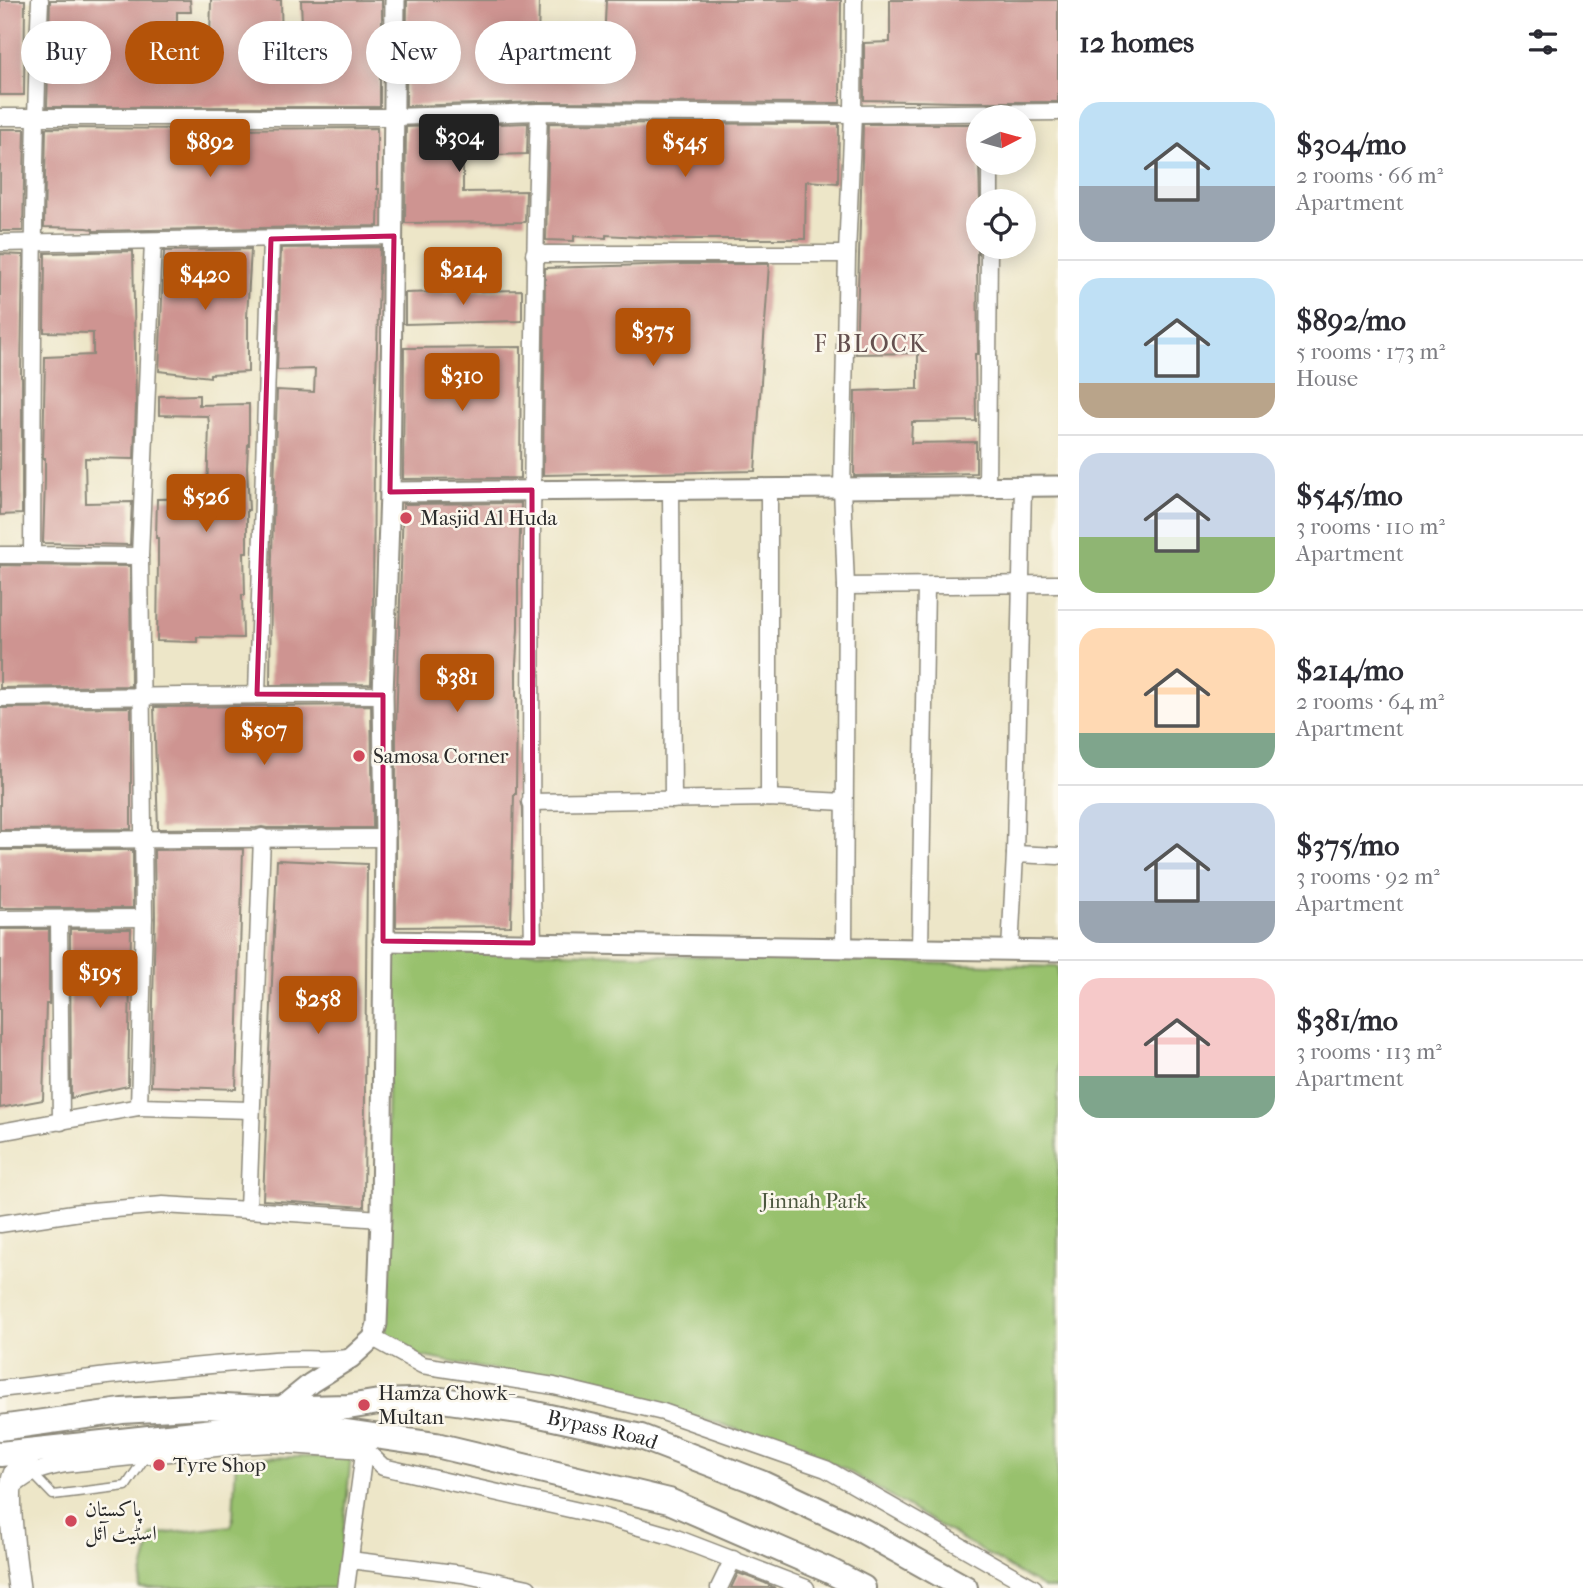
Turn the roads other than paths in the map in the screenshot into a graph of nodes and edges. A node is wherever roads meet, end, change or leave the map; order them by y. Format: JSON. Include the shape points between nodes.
{"nodes":[{"id":1,"x":40,"y":0,"type":"edge"},
{"id":2,"x":395,"y":0,"type":"edge"},
{"id":3,"x":854,"y":0,"type":"edge"},
{"id":4,"x":539,"y":112,"type":"junction"},
{"id":5,"x":1058,"y":112,"type":"edge"},
{"id":6,"x":1036,"y":113,"type":"edge"},
{"id":7,"x":853,"y":114,"type":"junction"},
{"id":8,"x":966,"y":115,"type":"edge"},
{"id":9,"x":0,"y":117,"type":"edge"},
{"id":10,"x":35,"y":117,"type":"junction"},
{"id":11,"x":394,"y":117,"type":"junction"},
{"id":12,"x":394,"y":236,"type":"junction"},
{"id":13,"x":271,"y":239,"type":"junction"},
{"id":14,"x":153,"y":241,"type":"junction"},
{"id":15,"x":0,"y":243,"type":"edge"},
{"id":16,"x":33,"y":243,"type":"junction"},
{"id":17,"x":534,"y":254,"type":"junction"},
{"id":18,"x":847,"y":254,"type":"junction"},
{"id":19,"x":989,"y":259,"type":"edge"},
{"id":20,"x":987,"y":486,"type":"junction"},
{"id":21,"x":1023,"y":486,"type":"junction"},
{"id":22,"x":1058,"y":486,"type":"edge"},
{"id":23,"x":769,"y":488,"type":"junction"},
{"id":24,"x":842,"y":488,"type":"junction"},
{"id":25,"x":671,"y":489,"type":"junction"},
{"id":26,"x":532,"y":490,"type":"junction"},
{"id":27,"x":390,"y":492,"type":"junction"},
{"id":28,"x":0,"y":555,"type":"edge"},
{"id":29,"x":32,"y":555,"type":"junction"},
{"id":30,"x":140,"y":556,"type":"junction"},
{"id":31,"x":1020,"y":584,"type":"junction"},
{"id":32,"x":1058,"y":584,"type":"edge"},
{"id":33,"x":846,"y":586,"type":"junction"},
{"id":34,"x":926,"y":586,"type":"junction"},
{"id":35,"x":257,"y":694,"type":"junction"},
{"id":36,"x":383,"y":695,"type":"junction"},
{"id":37,"x":141,"y":697,"type":"junction"},
{"id":38,"x":0,"y":698,"type":"edge"},
{"id":39,"x":769,"y":798,"type":"junction"},
{"id":40,"x":673,"y":800,"type":"junction"},
{"id":41,"x":530,"y":802,"type":"junction"},
{"id":42,"x":844,"y":802,"type":"junction"},
{"id":43,"x":262,"y":837,"type":"junction"},
{"id":44,"x":385,"y":838,"type":"junction"},
{"id":45,"x":144,"y":839,"type":"junction"},
{"id":46,"x":0,"y":840,"type":"edge"},
{"id":47,"x":1015,"y":854,"type":"junction"},
{"id":48,"x":1058,"y":856,"type":"edge"},
{"id":49,"x":144,"y":918,"type":"junction"},
{"id":50,"x":0,"y":919,"type":"edge"},
{"id":51,"x":59,"y":919,"type":"junction"},
{"id":52,"x":383,"y":941,"type":"junction"},
{"id":53,"x":533,"y":943,"type":"junction"},
{"id":54,"x":844,"y":948,"type":"junction"},
{"id":55,"x":920,"y":949,"type":"junction"},
{"id":56,"x":1010,"y":951,"type":"junction"},
{"id":57,"x":1058,"y":951,"type":"edge"},
{"id":58,"x":139,"y":1107,"type":"junction"},
{"id":59,"x":251,"y":1110,"type":"junction"},
{"id":60,"x":61,"y":1122,"type":"junction"},
{"id":61,"x":0,"y":1132,"type":"edge"},
{"id":62,"x":248,"y":1210,"type":"junction"},
{"id":63,"x":381,"y":1219,"type":"junction"},
{"id":64,"x":0,"y":1224,"type":"edge"},
{"id":65,"x":373,"y":1338,"type":"junction"},
{"id":66,"x":351,"y":1358,"type":"junction"},
{"id":67,"x":0,"y":1389,"type":"edge"},
{"id":68,"x":379,"y":1402,"type":"junction"},
{"id":69,"x":280,"y":1408,"type":"junction"},
{"id":70,"x":0,"y":1428,"type":"edge"},
{"id":71,"x":368,"y":1440,"type":"junction"},
{"id":72,"x":150,"y":1447,"type":"junction"},
{"id":73,"x":0,"y":1454,"type":"edge"},
{"id":74,"x":31,"y":1461,"type":"junction"},
{"id":75,"x":5,"y":1492,"type":"edge"},
{"id":76,"x":733,"y":1559,"type":"junction"},
{"id":77,"x":350,"y":1560,"type":"junction"},
{"id":78,"x":827,"y":1579,"type":"edge"},
{"id":79,"x":14,"y":1587,"type":"edge"},
{"id":80,"x":346,"y":1588,"type":"edge"},
{"id":81,"x":528,"y":1588,"type":"edge"},
{"id":82,"x":719,"y":1588,"type":"edge"},
{"id":83,"x":806,"y":1588,"type":"edge"},
{"id":84,"x":863,"y":1588,"type":"edge"},
{"id":85,"x":965,"y":1588,"type":"edge"},
{"id":86,"x":1034,"y":1588,"type":"edge"}],
"edges":[{"from":1,"to":10,"type":"street"},
{"from":2,"to":11,"type":"street"},
{"from":3,"to":7,"type":"street"},
{"from":4,"to":7,"type":"street"},
{"from":4,"to":11,"type":"street"},
{"from":4,"to":17,"type":"street"},
{"from":5,"to":6,"type":"street"},
{"from":7,"to":8,"type":"street"},
{"from":7,"to":18,"type":"street"},
{"from":9,"to":10,"type":"street"},
{"from":10,"to":11,"type":"street"},
{"from":10,"to":16,"type":"street"},
{"from":11,"to":12,"type":"street"},
{"from":12,"to":13,"type":"street"},
{"from":12,"to":27,"type":"street"},
{"from":13,"to":14,"type":"street"},
{"from":13,"to":35,"type":"street"},
{"from":14,"to":16,"type":"street"},
{"from":14,"to":30,"type":"street"},
{"from":15,"to":16,"type":"street"},
{"from":16,"to":29,"type":"street"},
{"from":17,"to":18,"type":"street"},
{"from":17,"to":26,"type":"street"},
{"from":18,"to":24,"type":"street"},
{"from":19,"to":20,"type":"street"},
{"from":20,"to":21,"type":"street"},
{"from":20,"to":24,"type":"street"},
{"from":21,"to":22,"type":"street"},
{"from":21,"to":31,"type":"street"},
{"from":23,"to":24,"type":"street"},
{"from":23,"to":25,"type":"street"},
{"from":23,"to":39,"type":"street"},
{"from":24,"to":33,"type":"street"},
{"from":25,"to":26,"type":"street"},
{"from":25,"to":40,"type":"street"},
{"from":26,"to":27,"type":"street"},
{"from":26,"to":41,"type":"street"},
{"from":27,"to":36,"type":"street"},
{"from":28,"to":29,"type":"street"},
{"from":29,"to":30,"type":"street"},
{"from":30,"to":37,"type":"street"},
{"from":31,"to":32,"type":"street"},
{"from":31,"to":34,"type":"street"},
{"from":31,"to":47,"type":"street"},
{"from":33,"to":34,"type":"street"},
{"from":33,"to":42,"type":"street"},
{"from":34,"to":55,"type":"street"},
{"from":35,"to":36,"type":"street"},
{"from":35,"to":37,"type":"street"},
{"from":36,"to":44,"type":"street"},
{"from":37,"to":38,"type":"street"},
{"from":37,"to":45,"type":"street"},
{"from":39,"to":40,"type":"street"},
{"from":39,"to":42,"type":"street"},
{"from":40,"to":41,"type":"street"},
{"from":41,"to":53,"type":"street"},
{"from":42,"to":54,"type":"street"},
{"from":43,"to":44,"type":"street"},
{"from":43,"to":45,"type":"street"},
{"from":43,"to":59,"type":"street"},
{"from":44,"to":52,"type":"street"},
{"from":45,"to":46,"type":"street"},
{"from":45,"to":49,"type":"street"},
{"from":47,"to":48,"type":"street"},
{"from":47,"to":56,"type":"street"},
{"from":49,"to":51,"type":"street"},
{"from":49,"to":58,"type":"street"},
{"from":50,"to":51,"type":"street"},
{"from":51,"to":60,"type":"street"},
{"from":52,"to":53,"type":"street"},
{"from":52,"to":63,"type":"street"},
{"from":53,"to":54,"type":"street"},
{"from":54,"to":55,"type":"street"},
{"from":55,"to":56,"type":"street"},
{"from":56,"to":57,"type":"street"},
{"from":58,"to":59,"type":"street"},
{"from":58,"to":60,"type":"street"},
{"from":59,"to":62,"type":"street"},
{"from":60,"to":61,"type":"street"},
{"from":62,"to":63,"type":"street"},
{"from":62,"to":64,"type":"street","via":[[163,1205]]},
{"from":63,"to":65,"type":"street"},
{"from":65,"to":66,"type":"street"},
{"from":65,"to":86,"type":"street","via":[[422,1364],[554,1386],[663,1412],[826,1469]]},
{"from":66,"to":67,"type":"street","via":[[173,1368]]},
{"from":66,"to":69,"type":"street"},
{"from":68,"to":69,"type":"main road","name":"Bypass Road","via":[[348,1408]]},
{"from":68,"to":71,"type":"main road"},
{"from":68,"to":85,"type":"main road","name":"Bypass Road","via":[[442,1400],[526,1412],[641,1437],[773,1489],[863,1531]]},
{"from":69,"to":70,"type":"main road","name":"Bypass Road","via":[[121,1410]]},
{"from":71,"to":72,"type":"main road","via":[[333,1430],[223,1430]]},
{"from":71,"to":76,"type":"street","via":[[383,1467],[601,1516]]},
{"from":71,"to":77,"type":"street"},
{"from":71,"to":78,"type":"main road","via":[[436,1445],[669,1501]]},
{"from":72,"to":74,"type":"main road"},
{"from":72,"to":74,"type":"lane","via":[[126,1486],[53,1495]]},
{"from":73,"to":74,"type":"main road"},
{"from":74,"to":75,"type":"main road","via":[[15,1471]]},
{"from":75,"to":79,"type":"main road"},
{"from":76,"to":82,"type":"street"},
{"from":76,"to":83,"type":"street"},
{"from":77,"to":80,"type":"street"},
{"from":77,"to":81,"type":"street","via":[[462,1574]]},
{"from":78,"to":84,"type":"main road"}]}
